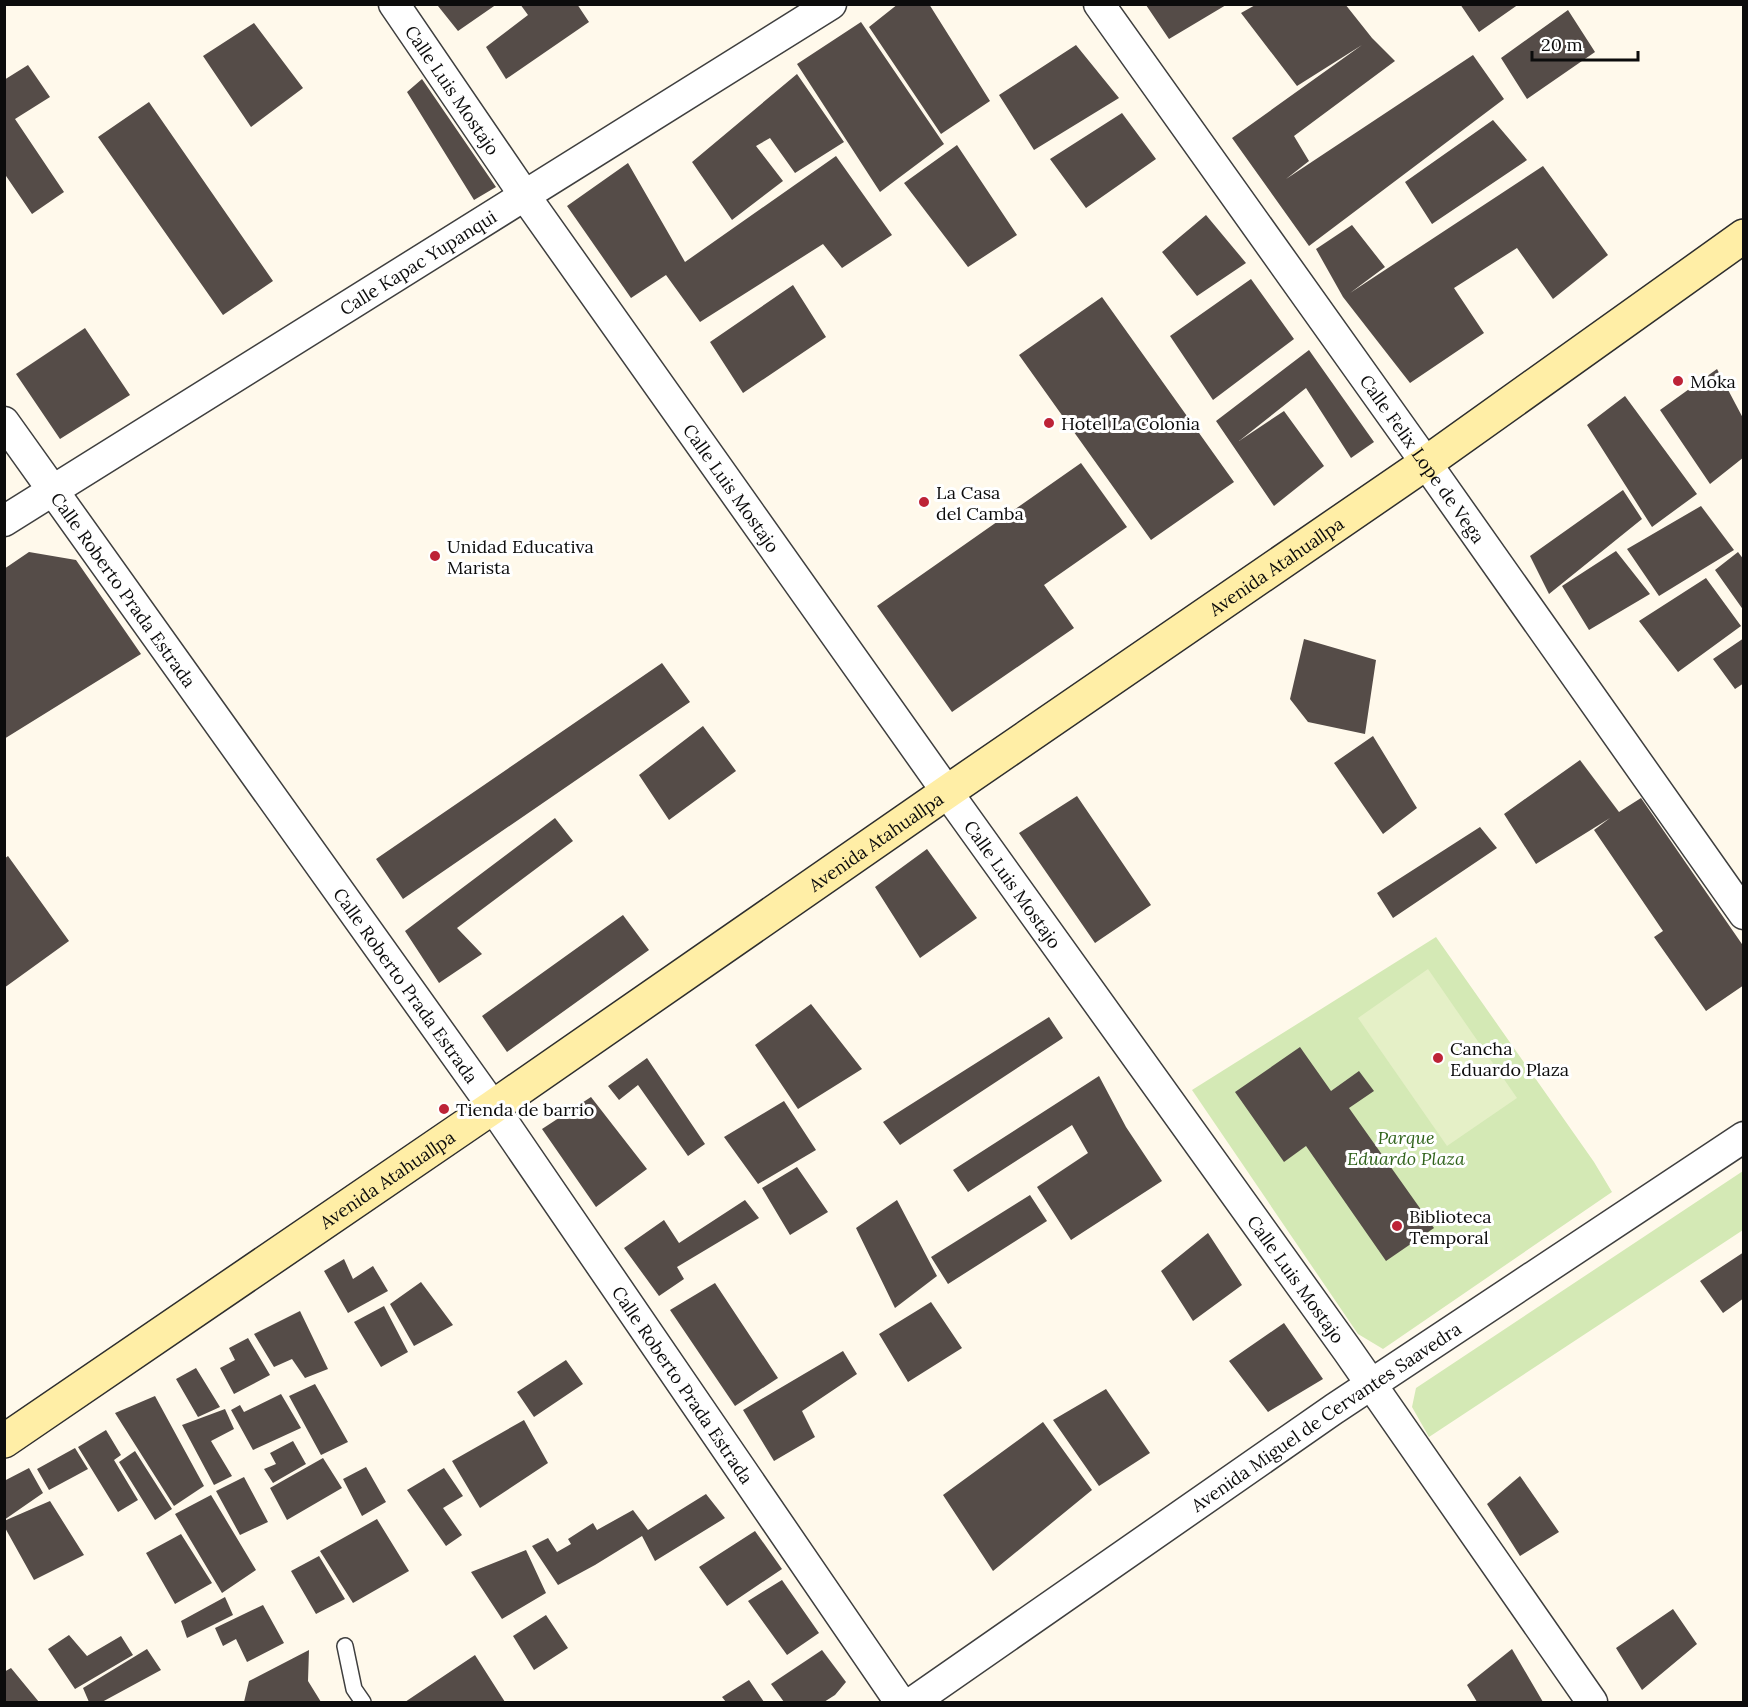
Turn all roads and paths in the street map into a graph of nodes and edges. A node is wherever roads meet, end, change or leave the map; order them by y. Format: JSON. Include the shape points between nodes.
{"nodes":[{"id":1,"x":394,"y":4,"type":"edge"},
{"id":2,"x":831,"y":4,"type":"edge"},
{"id":3,"x":1099,"y":4,"type":"edge"},
{"id":4,"x":525,"y":196,"type":"junction"},
{"id":5,"x":1743,"y":236,"type":"edge"},
{"id":6,"x":4,"y":422,"type":"edge"},
{"id":7,"x":1426,"y":464,"type":"junction"},
{"id":8,"x":53,"y":491,"type":"junction"},
{"id":9,"x":4,"y":521,"type":"edge"},
{"id":10,"x":947,"y":792,"type":"junction"},
{"id":11,"x":1743,"y":914,"type":"edge"},
{"id":12,"x":493,"y":1107,"type":"junction"},
{"id":13,"x":1743,"y":1137,"type":"edge"},
{"id":14,"x":1371,"y":1384,"type":"junction"},
{"id":15,"x":4,"y":1442,"type":"edge"},
{"id":16,"x":345,"y":1646,"type":"dead end"},
{"id":17,"x":363,"y":1702,"type":"edge"},
{"id":18,"x":900,"y":1702,"type":"edge"},
{"id":19,"x":913,"y":1702,"type":"edge"},
{"id":20,"x":1592,"y":1702,"type":"edge"}],
"edges":[{"from":1,"to":4,"type":"street","name":"Calle Luis Mostajo"},
{"from":2,"to":4,"type":"street","name":"Calle Kapac Yupanqui"},
{"from":3,"to":7,"type":"street","name":"Calle Felix Lope de Vega"},
{"from":4,"to":8,"type":"street","name":"Calle Kapac Yupanqui"},
{"from":4,"to":10,"type":"street","name":"Calle Luis Mostajo"},
{"from":5,"to":7,"type":"main road","name":"Avenida Atahuallpa"},
{"from":6,"to":8,"type":"street","name":"Calle Roberto Prada Estrada"},
{"from":7,"to":10,"type":"main road","name":"Avenida Atahuallpa"},
{"from":7,"to":11,"type":"street","name":"Calle Felix Lope de Vega"},
{"from":8,"to":9,"type":"street","name":"Calle Kapac Yupanqui"},
{"from":8,"to":12,"type":"street","name":"Calle Roberto Prada Estrada"},
{"from":10,"to":12,"type":"main road","name":"Avenida Atahuallpa"},
{"from":10,"to":14,"type":"street","name":"Calle Luis Mostajo"},
{"from":12,"to":15,"type":"main road","name":"Avenida Atahuallpa"},
{"from":12,"to":18,"type":"street","name":"Calle Roberto Prada Estrada"},
{"from":13,"to":14,"type":"street","name":"Avenida Miguel de Cervantes Saavedra"},
{"from":14,"to":19,"type":"street","name":"Avenida Miguel de Cervantes Saavedra"},
{"from":14,"to":20,"type":"street","name":"Calle Luis Mostajo"},
{"from":16,"to":17,"type":"lane","via":[[354,1689]]}]}
